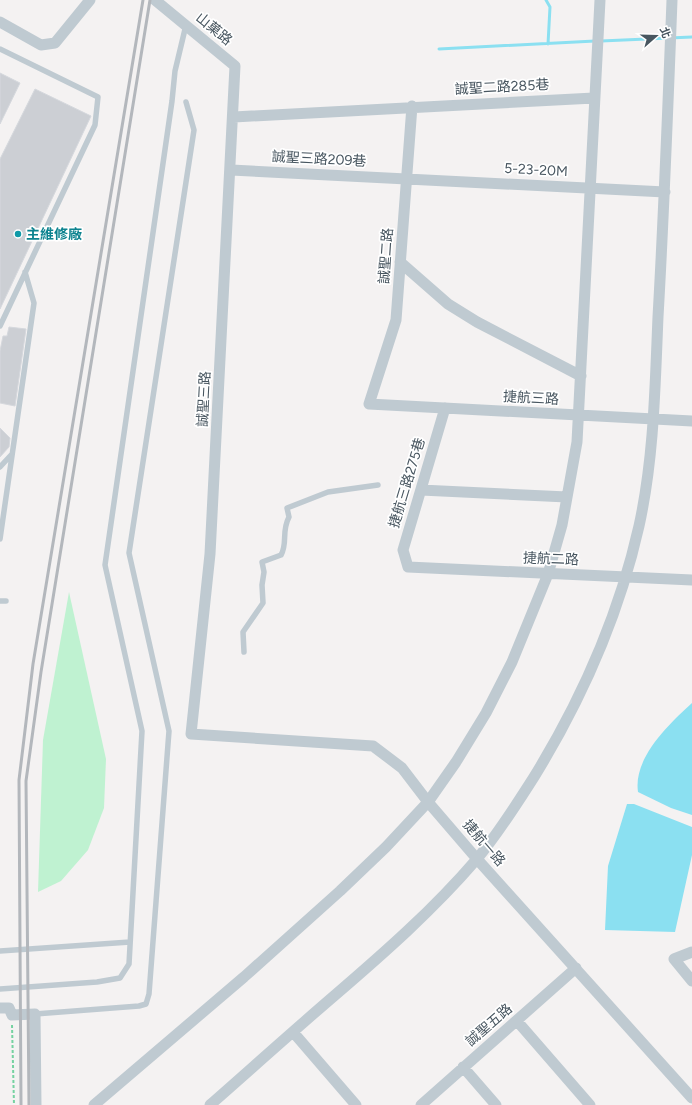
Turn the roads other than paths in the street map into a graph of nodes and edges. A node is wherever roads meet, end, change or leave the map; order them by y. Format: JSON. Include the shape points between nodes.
{"nodes":[{"id":1,"x":90,"y":0,"type":"edge"},
{"id":2,"x":155,"y":0,"type":"edge"},
{"id":3,"x":600,"y":0,"type":"edge"},
{"id":4,"x":672,"y":0,"type":"edge"},
{"id":5,"x":0,"y":22,"type":"edge"},
{"id":6,"x":186,"y":25,"type":"junction"},
{"id":7,"x":0,"y":50,"type":"edge"},
{"id":8,"x":235,"y":66,"type":"joint"},
{"id":9,"x":594,"y":98,"type":"junction"},
{"id":10,"x":186,"y":102,"type":"dead end"},
{"id":11,"x":412,"y":106,"type":"junction"},
{"id":12,"x":234,"y":117,"type":"junction"},
{"id":13,"x":231,"y":170,"type":"junction"},
{"id":14,"x":406,"y":178,"type":"junction"},
{"id":15,"x":590,"y":188,"type":"junction"},
{"id":16,"x":665,"y":192,"type":"junction"},
{"id":17,"x":400,"y":262,"type":"junction"},
{"id":18,"x":25,"y":272,"type":"junction"},
{"id":19,"x":0,"y":326,"type":"edge"},
{"id":20,"x":581,"y":376,"type":"junction"},
{"id":21,"x":369,"y":404,"type":"joint"},
{"id":22,"x":445,"y":408,"type":"junction"},
{"id":23,"x":579,"y":415,"type":"junction"},
{"id":24,"x":652,"y":419,"type":"junction"},
{"id":25,"x":692,"y":421,"type":"edge"},
{"id":26,"x":12,"y":454,"type":"junction"},
{"id":27,"x":0,"y":467,"type":"edge"},
{"id":28,"x":378,"y":486,"type":"dead end"},
{"id":29,"x":420,"y":490,"type":"junction"},
{"id":30,"x":567,"y":497,"type":"junction"},
{"id":31,"x":0,"y":539,"type":"edge"},
{"id":32,"x":408,"y":567,"type":"joint"},
{"id":33,"x":548,"y":574,"type":"junction"},
{"id":34,"x":626,"y":577,"type":"junction"},
{"id":35,"x":692,"y":580,"type":"edge"},
{"id":36,"x":244,"y":652,"type":"dead end"},
{"id":37,"x":191,"y":734,"type":"joint"},
{"id":38,"x":428,"y":802,"type":"junction"},
{"id":39,"x":477,"y":858,"type":"junction"},
{"id":40,"x":130,"y":942,"type":"junction"},
{"id":41,"x":0,"y":951,"type":"edge"},
{"id":42,"x":692,"y":952,"type":"edge"},
{"id":43,"x":576,"y":968,"type":"junction"},
{"id":44,"x":692,"y":980,"type":"edge"},
{"id":45,"x":0,"y":989,"type":"edge"},
{"id":46,"x":0,"y":1008,"type":"edge"},
{"id":47,"x":35,"y":1014,"type":"junction"},
{"id":48,"x":517,"y":1021,"type":"junction"},
{"id":49,"x":293,"y":1032,"type":"junction"},
{"id":50,"x":463,"y":1067,"type":"junction"},
{"id":51,"x":692,"y":1098,"type":"edge"},
{"id":52,"x":36,"y":1105,"type":"edge"},
{"id":53,"x":94,"y":1105,"type":"edge"},
{"id":54,"x":210,"y":1105,"type":"edge"},
{"id":55,"x":356,"y":1105,"type":"edge"},
{"id":56,"x":421,"y":1105,"type":"edge"},
{"id":57,"x":496,"y":1105,"type":"edge"},
{"id":58,"x":590,"y":1105,"type":"edge"}],
"edges":[{"from":1,"to":5,"type":"street","via":[[55,43],[41,45]]},
{"from":2,"to":6,"type":"street","name":"山菓路"},
{"from":3,"to":9,"type":"street"},
{"from":4,"to":16,"type":"street"},
{"from":6,"to":8,"type":"street","name":"山菓路"},
{"from":6,"to":40,"type":"lane","via":[[175,71],[105,565],[142,730]]},
{"from":7,"to":18,"type":"lane","via":[[98,97],[94,125]]},
{"from":8,"to":12,"type":"street","name":"誠聖三路"},
{"from":9,"to":11,"type":"street","name":"誠聖二路285巷"},
{"from":9,"to":15,"type":"street"},
{"from":10,"to":47,"type":"lane","via":[[194,130],[129,553],[169,731],[149,994],[146,1004],[139,1006]]},
{"from":11,"to":12,"type":"street","name":"誠聖二路285巷"},
{"from":11,"to":14,"type":"street","name":"誠聖二路"},
{"from":12,"to":13,"type":"street","name":"誠聖三路"},
{"from":13,"to":14,"type":"street","name":"誠聖三路209巷"},
{"from":13,"to":37,"type":"street","name":"誠聖三路","via":[[210,554]]},
{"from":14,"to":15,"type":"street","name":"5-23-20M"},
{"from":14,"to":17,"type":"street","name":"誠聖二路"},
{"from":15,"to":16,"type":"street","name":"5-23-20M"},
{"from":15,"to":20,"type":"street"},
{"from":16,"to":24,"type":"street"},
{"from":17,"to":20,"type":"street","via":[[448,304],[477,322]]},
{"from":17,"to":21,"type":"street","name":"誠聖二路","via":[[396,320]]},
{"from":18,"to":19,"type":"lane"},
{"from":18,"to":26,"type":"lane","via":[[34,303]]},
{"from":20,"to":23,"type":"street"},
{"from":21,"to":22,"type":"street","name":"捷航三路"},
{"from":22,"to":23,"type":"street","name":"捷航三路"},
{"from":22,"to":29,"type":"street","name":"捷航三路275巷"},
{"from":23,"to":24,"type":"street","name":"捷航三路"},
{"from":23,"to":30,"type":"street"},
{"from":24,"to":25,"type":"street","name":"捷航三路"},
{"from":24,"to":34,"type":"street","via":[[649,463],[639,524]]},
{"from":26,"to":27,"type":"lane"},
{"from":26,"to":31,"type":"lane"},
{"from":28,"to":36,"type":"lane","via":[[328,492],[287,508],[289,517],[284,527],[285,548],[281,555],[262,562],[263,603],[243,632]]},
{"from":29,"to":30,"type":"street"},
{"from":29,"to":32,"type":"street","name":"捷航三路275巷","via":[[403,550]]},
{"from":30,"to":33,"type":"street"},
{"from":32,"to":33,"type":"street","name":"捷航二路"},
{"from":33,"to":34,"type":"street","name":"捷航二路"},
{"from":33,"to":38,"type":"street","via":[[512,662],[486,713]]},
{"from":34,"to":35,"type":"street","name":"捷航二路"},
{"from":34,"to":39,"type":"street","via":[[601,646],[574,706],[509,816]]},
{"from":37,"to":38,"type":"street","name":"捷航一路","via":[[373,746],[402,768]]},
{"from":38,"to":39,"type":"street","name":"捷航一路"},
{"from":38,"to":53,"type":"street","via":[[340,891]]},
{"from":39,"to":43,"type":"street","name":"捷航一路"},
{"from":39,"to":49,"type":"street","via":[[437,903],[397,941]]},
{"from":40,"to":41,"type":"lane"},
{"from":40,"to":45,"type":"lane","via":[[128,964],[120,978]]},
{"from":42,"to":44,"type":"street","via":[[674,959]]},
{"from":43,"to":48,"type":"street","name":"誠聖五路"},
{"from":43,"to":51,"type":"street","name":"捷航一路"},
{"from":46,"to":47,"type":"street","via":[[9,1008],[12,1016]]},
{"from":47,"to":52,"type":"street"},
{"from":48,"to":50,"type":"street","name":"誠聖五路"},
{"from":48,"to":58,"type":"street"},
{"from":49,"to":54,"type":"street"},
{"from":49,"to":55,"type":"street"},
{"from":50,"to":56,"type":"street","name":"誠聖五路"},
{"from":50,"to":57,"type":"street"}]}
